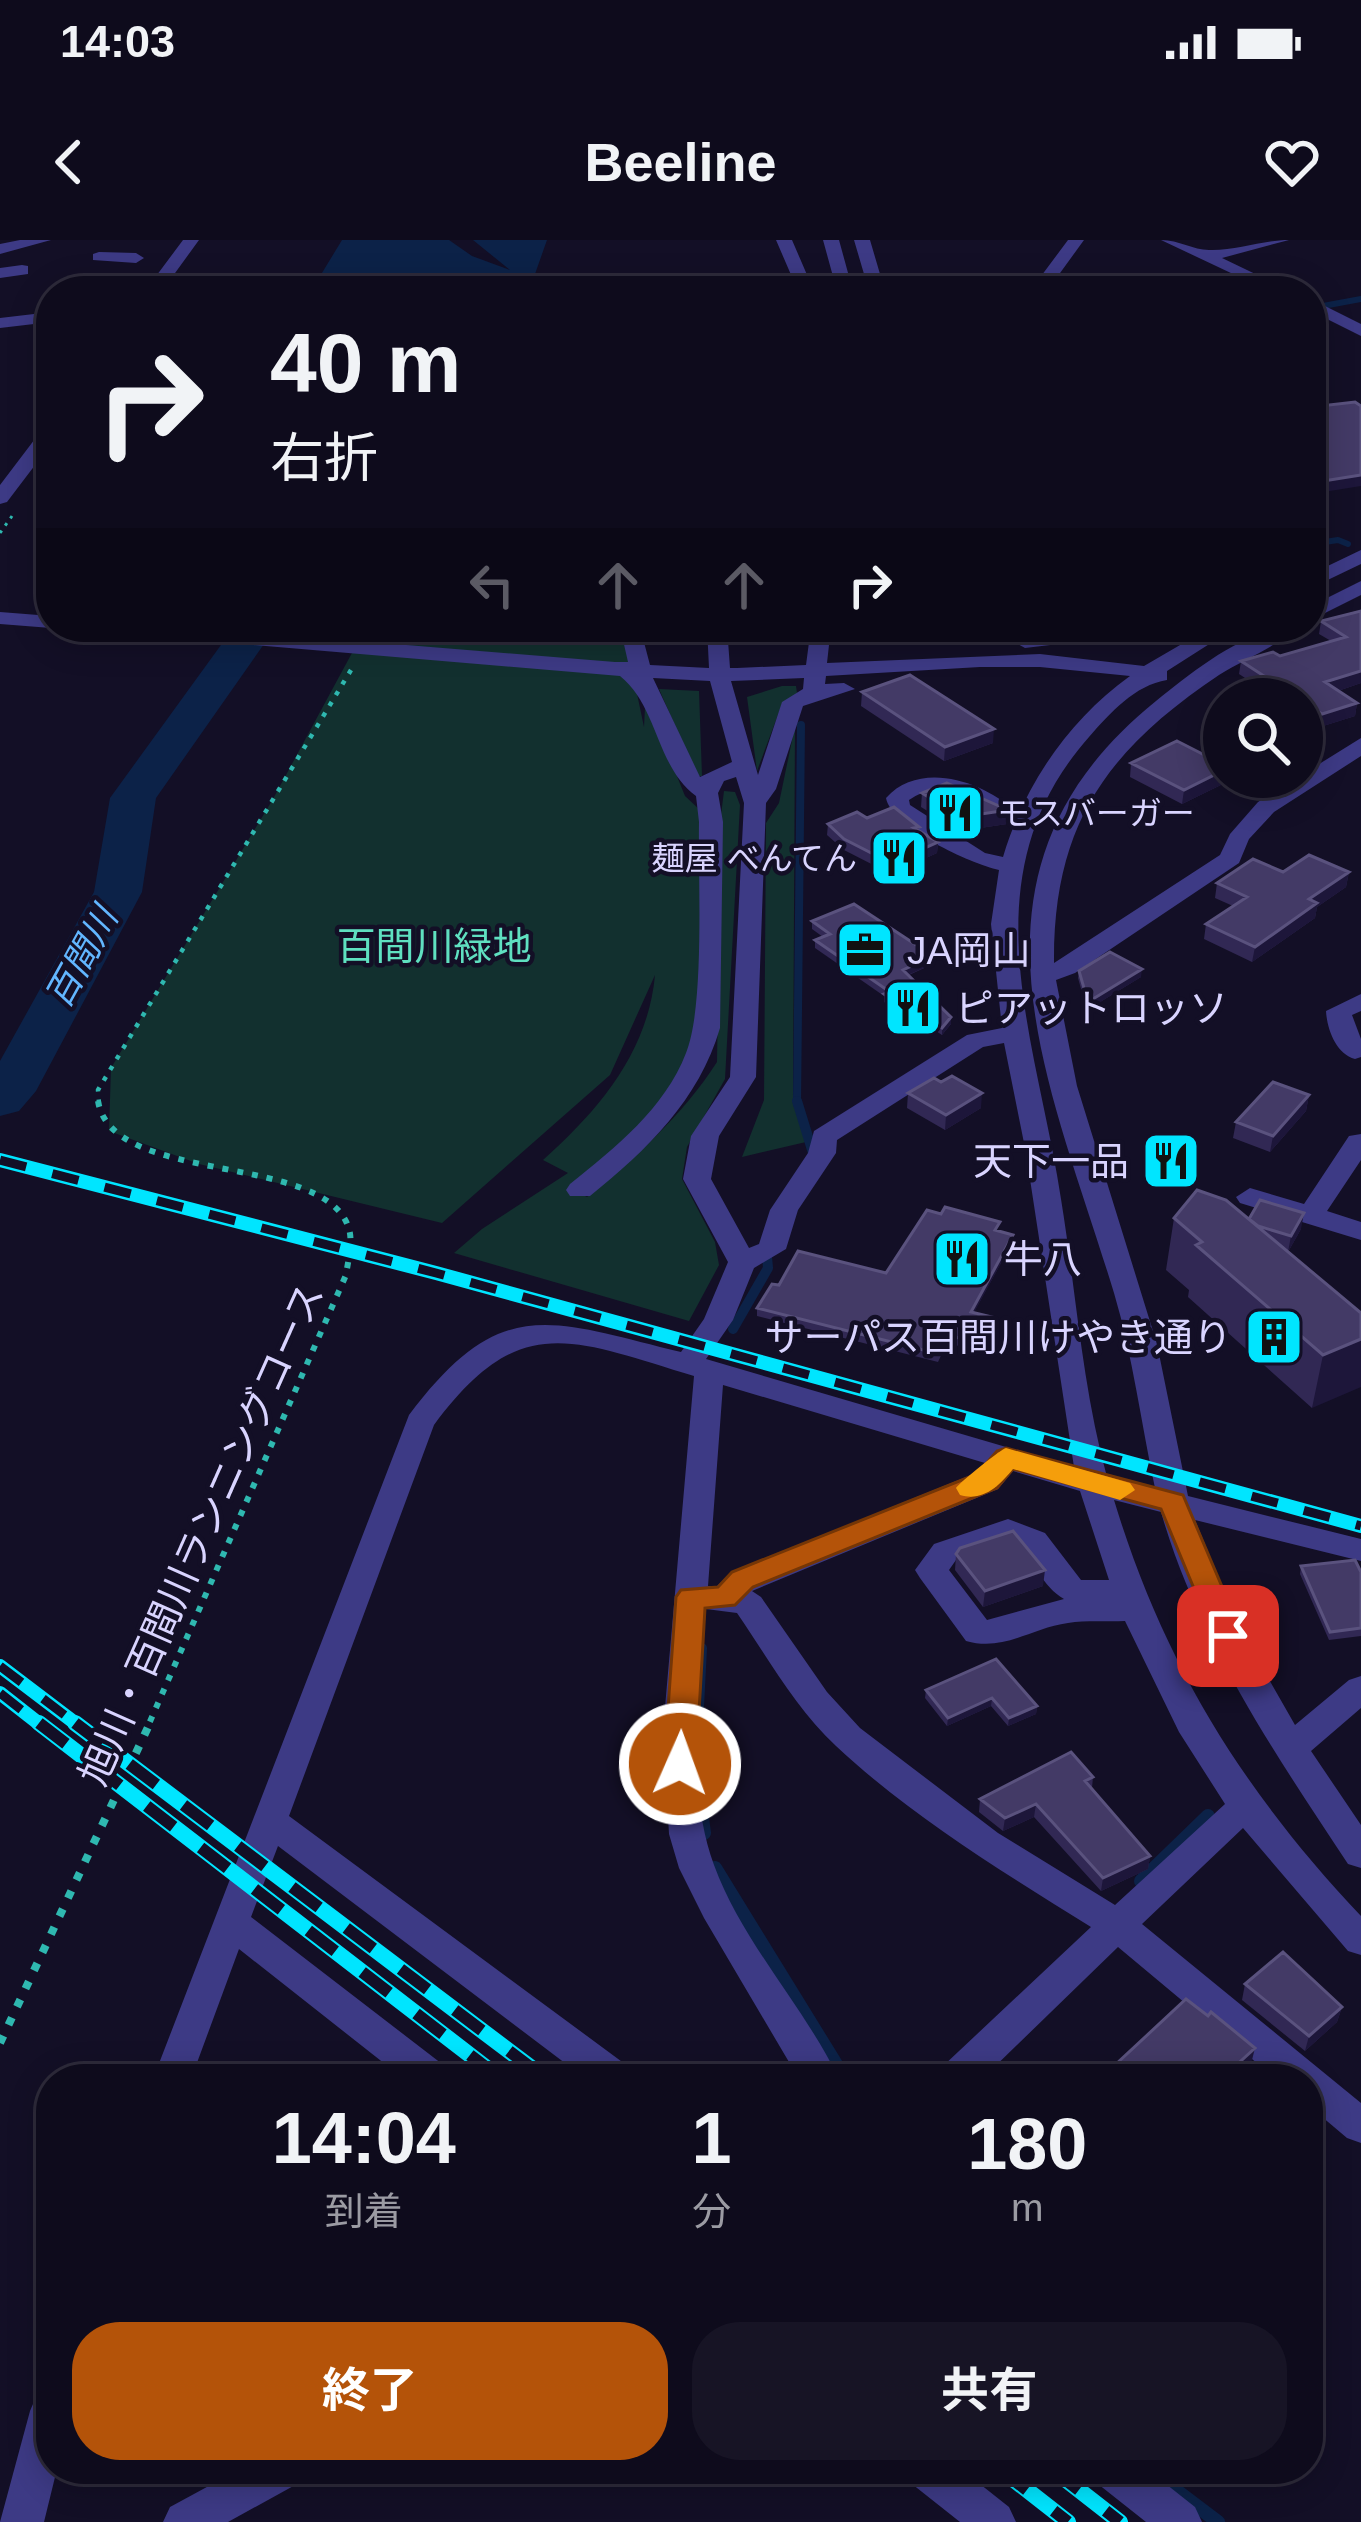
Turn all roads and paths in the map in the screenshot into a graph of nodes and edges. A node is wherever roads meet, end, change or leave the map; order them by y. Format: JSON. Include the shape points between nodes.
{"nodes":[{"id":1,"x":44,"y":240,"type":"edge"},
{"id":2,"x":112,"y":240,"type":"edge"},
{"id":3,"x":191,"y":240,"type":"edge"},
{"id":4,"x":784,"y":240,"type":"edge"},
{"id":5,"x":814,"y":240,"type":"edge"},
{"id":6,"x":862,"y":240,"type":"edge"},
{"id":7,"x":1076,"y":240,"type":"edge"},
{"id":8,"x":1169,"y":240,"type":"edge"},
{"id":9,"x":1281,"y":240,"type":"edge"},
{"id":10,"x":834,"y":247,"type":"edge"},
{"id":11,"x":0,"y":249,"type":"edge"},
{"id":12,"x":1206,"y":256,"type":"junction"},
{"id":13,"x":136,"y":258,"type":"dead end"},
{"id":14,"x":22,"y":271,"type":"dead end"},
{"id":15,"x":0,"y":273,"type":"edge"},
{"id":16,"x":164,"y":276,"type":"edge"},
{"id":17,"x":800,"y":276,"type":"edge"},
{"id":18,"x":873,"y":276,"type":"edge"},
{"id":19,"x":1044,"y":276,"type":"edge"},
{"id":20,"x":1250,"y":276,"type":"edge"},
{"id":21,"x":1361,"y":304,"type":"edge"},
{"id":22,"x":1326,"y":306,"type":"edge"},
{"id":23,"x":1326,"y":311,"type":"edge"},
{"id":24,"x":36,"y":319,"type":"edge"},
{"id":25,"x":0,"y":323,"type":"edge"},
{"id":26,"x":1361,"y":331,"type":"edge"},
{"id":27,"x":36,"y":449,"type":"edge"},
{"id":28,"x":2,"y":493,"type":"edge"},
{"id":29,"x":1361,"y":556,"type":"edge"},
{"id":30,"x":1326,"y":574,"type":"edge"},
{"id":31,"x":1361,"y":587,"type":"edge"},
{"id":32,"x":1326,"y":599,"type":"edge"},
{"id":33,"x":1336,"y":601,"type":"junction"},
{"id":34,"x":1361,"y":605,"type":"edge"},
{"id":35,"x":1326,"y":606,"type":"edge"},
{"id":36,"x":0,"y":618,"type":"edge"},
{"id":37,"x":36,"y":621,"type":"edge"},
{"id":38,"x":293,"y":642,"type":"edge"},
{"id":39,"x":634,"y":642,"type":"edge"},
{"id":40,"x":718,"y":642,"type":"edge"},
{"id":41,"x":818,"y":642,"type":"edge"},
{"id":42,"x":1022,"y":642,"type":"edge"},
{"id":43,"x":1199,"y":642,"type":"edge"},
{"id":44,"x":1260,"y":642,"type":"edge"},
{"id":45,"x":602,"y":653,"type":"dead end"},
{"id":46,"x":816,"y":658,"type":"junction"},
{"id":47,"x":355,"y":662,"type":"dead end"},
{"id":48,"x":1145,"y":672,"type":"junction"},
{"id":49,"x":719,"y":675,"type":"junction"},
{"id":50,"x":956,"y":680,"type":"dead end"},
{"id":51,"x":1189,"y":682,"type":"junction"},
{"id":52,"x":644,"y":684,"type":"junction"},
{"id":53,"x":813,"y":692,"type":"junction"},
{"id":54,"x":1357,"y":754,"type":"edge"},
{"id":55,"x":742,"y":766,"type":"junction"},
{"id":56,"x":707,"y":793,"type":"junction"},
{"id":57,"x":755,"y":803,"type":"junction"},
{"id":58,"x":1029,"y":817,"type":"junction"},
{"id":59,"x":1012,"y":866,"type":"junction"},
{"id":60,"x":1045,"y":976,"type":"junction"},
{"id":61,"x":1361,"y":1002,"type":"edge"},
{"id":62,"x":1014,"y":1034,"type":"junction"},
{"id":63,"x":1355,"y":1051,"type":"dead end"},
{"id":64,"x":1359,"y":1142,"type":"edge"},
{"id":65,"x":580,"y":1190,"type":"dead end"},
{"id":66,"x":1250,"y":1197,"type":"dead end"},
{"id":67,"x":1312,"y":1213,"type":"junction"},
{"id":68,"x":1361,"y":1231,"type":"edge"},
{"id":69,"x":758,"y":1255,"type":"junction"},
{"id":70,"x":698,"y":1367,"type":"junction"},
{"id":71,"x":1006,"y":1457,"type":"junction"},
{"id":72,"x":1096,"y":1485,"type":"junction"},
{"id":73,"x":1172,"y":1502,"type":"junction"},
{"id":74,"x":1361,"y":1550,"type":"edge"},
{"id":75,"x":707,"y":1597,"type":"junction"},
{"id":76,"x":1136,"y":1598,"type":"junction"},
{"id":77,"x":1076,"y":1601,"type":"junction"},
{"id":78,"x":1361,"y":1689,"type":"edge"},
{"id":79,"x":1290,"y":1750,"type":"junction"},
{"id":80,"x":1251,"y":1807,"type":"junction"},
{"id":81,"x":269,"y":1820,"type":"junction"},
{"id":82,"x":1361,"y":1853,"type":"edge"},
{"id":83,"x":230,"y":1920,"type":"junction"},
{"id":84,"x":1116,"y":1924,"type":"junction"},
{"id":85,"x":1361,"y":1940,"type":"edge"},
{"id":86,"x":0,"y":2043,"type":"edge"},
{"id":87,"x":177,"y":2064,"type":"edge"},
{"id":88,"x":413,"y":2064,"type":"edge"},
{"id":89,"x":595,"y":2064,"type":"edge"},
{"id":90,"x":811,"y":2064,"type":"edge"},
{"id":91,"x":971,"y":2064,"type":"edge"},
{"id":92,"x":1285,"y":2064,"type":"edge"},
{"id":93,"x":1323,"y":2095,"type":"edge"},
{"id":94,"x":1361,"y":2126,"type":"edge"},
{"id":95,"x":36,"y":2468,"type":"edge"},
{"id":96,"x":255,"y":2484,"type":"edge"},
{"id":97,"x":945,"y":2484,"type":"edge"},
{"id":98,"x":1132,"y":2484,"type":"edge"},
{"id":99,"x":22,"y":2522,"type":"edge"},
{"id":100,"x":185,"y":2522,"type":"edge"},
{"id":101,"x":994,"y":2522,"type":"edge"},
{"id":102,"x":1180,"y":2522,"type":"edge"}],
"edges":[{"from":1,"to":11,"type":"street"},
{"from":2,"to":13,"type":"street","via":[[95,261]]},
{"from":3,"to":16,"type":"street"},
{"from":4,"to":17,"type":"street"},
{"from":5,"to":10,"type":"street","via":[[823,252]]},
{"from":6,"to":18,"type":"street"},
{"from":7,"to":19,"type":"street","via":[[1052,257]]},
{"from":8,"to":12,"type":"street"},
{"from":9,"to":12,"type":"street"},
{"from":12,"to":20,"type":"street"},
{"from":14,"to":15,"type":"street"},
{"from":21,"to":22,"type":"street"},
{"from":23,"to":26,"type":"street"},
{"from":24,"to":25,"type":"street"},
{"from":27,"to":28,"type":"street"},
{"from":29,"to":30,"type":"street"},
{"from":31,"to":33,"type":"street"},
{"from":32,"to":33,"type":"street"},
{"from":33,"to":34,"type":"street"},
{"from":33,"to":35,"type":"street"},
{"from":36,"to":37,"type":"street"},
{"from":38,"to":49,"type":"street"},
{"from":39,"to":52,"type":"street"},
{"from":40,"to":49,"type":"street"},
{"from":41,"to":46,"type":"street"},
{"from":42,"to":46,"type":"street"},
{"from":43,"to":48,"type":"street"},
{"from":44,"to":51,"type":"street"},
{"from":45,"to":52,"type":"street"},
{"from":46,"to":53,"type":"street"},
{"from":47,"to":86,"type":"path","name":"旭川・百間川ランニングコース","via":[[98,1090],[97,1112],[133,1147],[333,1205],[349,1227],[346,1275]]},
{"from":48,"to":49,"type":"street","via":[[1045,658]]},
{"from":48,"to":51,"type":"street"},
{"from":48,"to":58,"type":"street","via":[[1066,747]]},
{"from":49,"to":55,"type":"street"},
{"from":50,"to":53,"type":"street"},
{"from":51,"to":60,"type":"street","via":[[1150,714],[1076,802],[1042,905]]},
{"from":52,"to":56,"type":"street","via":[[690,781]]},
{"from":53,"to":57,"type":"street","via":[[793,702]]},
{"from":54,"to":60,"type":"street","via":[[1275,802],[1234,839],[1231,858],[1216,869]]},
{"from":55,"to":56,"type":"street","via":[[716,776]]},
{"from":55,"to":57,"type":"street"},
{"from":56,"to":65,"type":"street","via":[[701,1060],[610,1167]]},
{"from":57,"to":69,"type":"street","via":[[743,1077],[706,1136],[697,1179]]},
{"from":58,"to":59,"type":"street"},
{"from":58,"to":59,"type":"street","via":[[938,781],[897,797],[899,808],[976,858]]},
{"from":59,"to":62,"type":"street","via":[[1006,905]]},
{"from":60,"to":73,"type":"street","via":[[1084,1164],[1136,1318]]},
{"from":61,"to":63,"type":"street","via":[[1339,1011]]},
{"from":62,"to":69,"type":"street","via":[[976,1040],[824,1137],[822,1153]]},
{"from":62,"to":72,"type":"street"},
{"from":64,"to":67,"type":"street"},
{"from":66,"to":67,"type":"street"},
{"from":67,"to":68,"type":"street"},
{"from":69,"to":70,"type":"street"},
{"from":70,"to":71,"type":"street"},
{"from":70,"to":75,"type":"street"},
{"from":70,"to":81,"type":"street","via":[[558,1332],[515,1336],[450,1382],[420,1422]]},
{"from":71,"to":72,"type":"street"},
{"from":71,"to":75,"type":"street","via":[[987,1481]]},
{"from":72,"to":73,"type":"street"},
{"from":72,"to":76,"type":"street"},
{"from":73,"to":74,"type":"street"},
{"from":73,"to":79,"type":"street","via":[[1244,1671]]},
{"from":75,"to":84,"type":"street","via":[[749,1604],[848,1737],[985,1843]]},
{"from":75,"to":90,"type":"street","via":[[680,1730],[687,1834],[717,1908]]},
{"from":76,"to":77,"type":"street"},
{"from":76,"to":80,"type":"street","via":[[1167,1676]]},
{"from":77,"to":77,"type":"street","via":[[1026,1644],[971,1635],[931,1570],[945,1552],[1019,1532],[1037,1542]]},
{"from":78,"to":79,"type":"street"},
{"from":79,"to":82,"type":"street"},
{"from":80,"to":84,"type":"street"},
{"from":80,"to":85,"type":"street"},
{"from":81,"to":83,"type":"street"},
{"from":81,"to":89,"type":"street"},
{"from":83,"to":87,"type":"street"},
{"from":83,"to":88,"type":"street"},
{"from":84,"to":91,"type":"street"},
{"from":84,"to":92,"type":"street"},
{"from":93,"to":94,"type":"street"},
{"from":95,"to":99,"type":"street"},
{"from":96,"to":100,"type":"street"},
{"from":97,"to":101,"type":"street"},
{"from":98,"to":102,"type":"street"}]}
